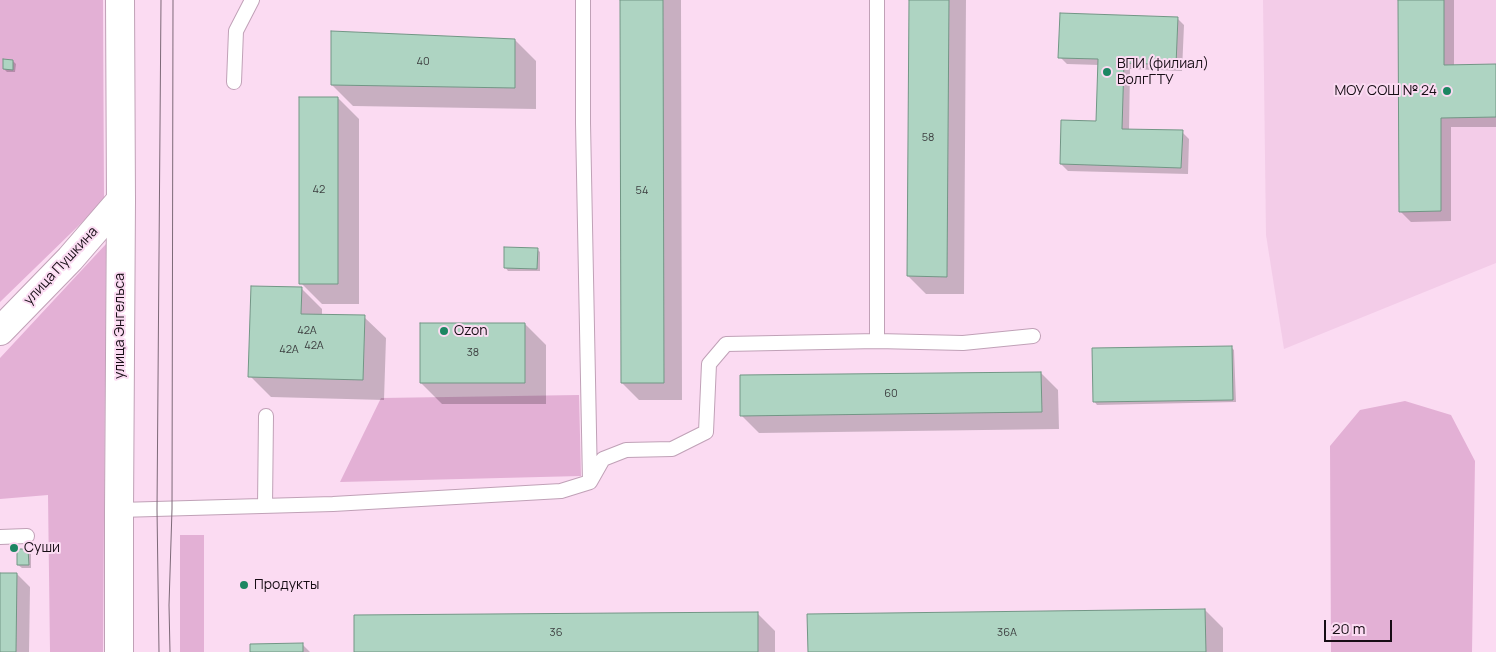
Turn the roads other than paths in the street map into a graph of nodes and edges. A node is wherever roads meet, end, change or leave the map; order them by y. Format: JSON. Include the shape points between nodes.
{"nodes":[{"id":1,"x":120,"y":0,"type":"edge"},
{"id":2,"x":252,"y":0,"type":"edge"},
{"id":3,"x":583,"y":0,"type":"edge"},
{"id":4,"x":877,"y":0,"type":"edge"},
{"id":5,"x":234,"y":82,"type":"dead end"},
{"id":6,"x":121,"y":200,"type":"junction"},
{"id":7,"x":0,"y":331,"type":"edge"},
{"id":8,"x":1033,"y":336,"type":"dead end"},
{"id":9,"x":877,"y":341,"type":"junction"},
{"id":10,"x":266,"y":416,"type":"dead end"},
{"id":11,"x":590,"y":482,"type":"junction"},
{"id":12,"x":265,"y":506,"type":"junction"},
{"id":13,"x":119,"y":510,"type":"junction"},
{"id":14,"x":27,"y":536,"type":"dead end"},
{"id":15,"x":0,"y":537,"type":"edge"},
{"id":16,"x":119,"y":652,"type":"edge"}],
"edges":[{"from":1,"to":6,"type":"main road","name":"улица Энгельса"},
{"from":2,"to":5,"type":"lane","via":[[236,31]]},
{"from":3,"to":11,"type":"lane"},
{"from":4,"to":9,"type":"lane"},
{"from":6,"to":7,"type":"main road","name":"улица Пушкина","via":[[70,259]]},
{"from":6,"to":13,"type":"main road","name":"улица Энгельса"},
{"from":8,"to":9,"type":"lane","via":[[963,343]]},
{"from":9,"to":11,"type":"lane","via":[[726,344],[708,364],[706,432],[672,450],[626,450],[603,460]]},
{"from":10,"to":12,"type":"lane"},
{"from":11,"to":12,"type":"lane","via":[[561,491]]},
{"from":12,"to":13,"type":"lane"},
{"from":13,"to":16,"type":"main road","name":"улица Энгельса"},
{"from":14,"to":15,"type":"lane"}]}
